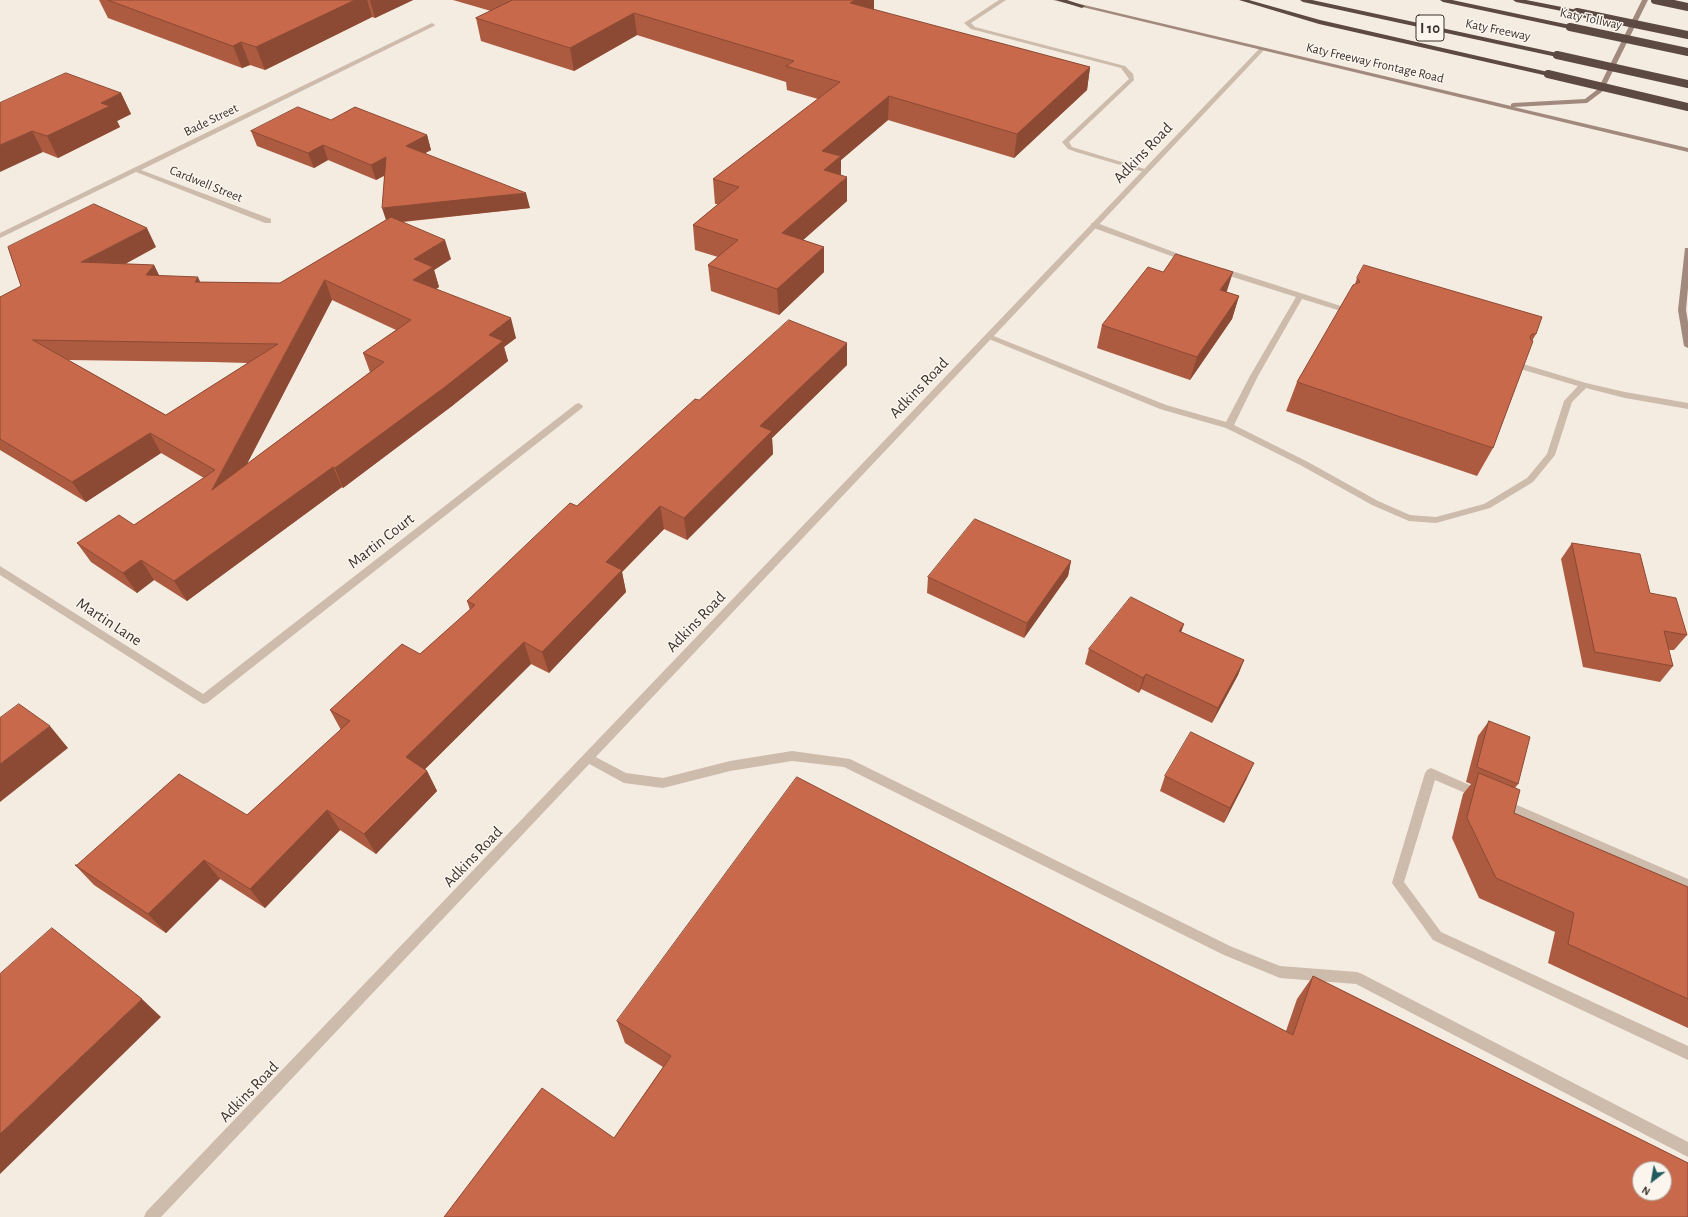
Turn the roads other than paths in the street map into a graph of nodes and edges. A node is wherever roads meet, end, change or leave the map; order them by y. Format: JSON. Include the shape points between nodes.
{"nodes":[{"id":1,"x":1003,"y":0,"type":"edge"},
{"id":2,"x":1056,"y":0,"type":"edge"},
{"id":3,"x":1059,"y":0,"type":"edge"},
{"id":4,"x":1242,"y":0,"type":"edge"},
{"id":5,"x":1303,"y":0,"type":"edge"},
{"id":6,"x":1443,"y":0,"type":"edge"},
{"id":7,"x":1516,"y":0,"type":"edge"},
{"id":8,"x":1645,"y":0,"type":"edge"},
{"id":9,"x":1655,"y":0,"type":"edge"},
{"id":10,"x":1082,"y":6,"type":"junction"},
{"id":11,"x":1688,"y":6,"type":"edge"},
{"id":12,"x":432,"y":25,"type":"dead end"},
{"id":13,"x":1688,"y":35,"type":"edge"},
{"id":14,"x":1262,"y":49,"type":"junction"},
{"id":15,"x":1688,"y":52,"type":"edge"},
{"id":16,"x":1688,"y":84,"type":"edge"},
{"id":17,"x":1499,"y":105,"type":"junction"},
{"id":18,"x":1688,"y":107,"type":"edge"},
{"id":19,"x":1688,"y":150,"type":"edge"},
{"id":20,"x":136,"y":170,"type":"junction"},
{"id":21,"x":1146,"y":171,"type":"junction"},
{"id":22,"x":268,"y":222,"type":"dead end"},
{"id":23,"x":1094,"y":225,"type":"junction"},
{"id":24,"x":0,"y":236,"type":"edge"},
{"id":25,"x":1688,"y":250,"type":"edge"},
{"id":26,"x":1198,"y":262,"type":"edge"},
{"id":27,"x":1212,"y":267,"type":"edge"},
{"id":28,"x":1300,"y":296,"type":"junction"},
{"id":29,"x":1344,"y":310,"type":"edge"},
{"id":30,"x":988,"y":337,"type":"junction"},
{"id":31,"x":1688,"y":346,"type":"edge"},
{"id":32,"x":1520,"y":366,"type":"edge"},
{"id":33,"x":1584,"y":385,"type":"junction"},
{"id":34,"x":579,"y":406,"type":"dead end"},
{"id":35,"x":1688,"y":406,"type":"edge"},
{"id":36,"x":1228,"y":426,"type":"junction"},
{"id":37,"x":0,"y":570,"type":"edge"},
{"id":38,"x":202,"y":700,"type":"joint"},
{"id":39,"x":588,"y":758,"type":"junction"},
{"id":40,"x":1688,"y":885,"type":"edge"},
{"id":41,"x":1688,"y":1053,"type":"edge"},
{"id":42,"x":1688,"y":1150,"type":"edge"},
{"id":43,"x":151,"y":1217,"type":"edge"}],
"edges":[{"from":1,"to":21,"type":"street","via":[[967,23],[973,28],[1127,70],[1132,79],[1065,142],[1070,148]]},
{"from":2,"to":10,"type":"main road","name":"Katy Freeway Frontage Road"},
{"from":3,"to":10,"type":"highway"},
{"from":4,"to":18,"type":"highway","bridge":true,"via":[[1319,22]]},
{"from":5,"to":16,"type":"highway","name":"Katy Freeway","number":"I 10","bridge":true},
{"from":6,"to":15,"type":"highway","name":"Katy Tollway","bridge":true},
{"from":7,"to":13,"type":"highway","name":"Katy Tollway","bridge":true},
{"from":8,"to":17,"type":"main road","via":[[1601,90],[1586,101]]},
{"from":9,"to":11,"type":"highway","bridge":true},
{"from":10,"to":14,"type":"main road","name":"Katy Freeway Frontage Road"},
{"from":12,"to":20,"type":"street","name":"Bade Street"},
{"from":14,"to":17,"type":"main road","name":"Katy Freeway Frontage Road"},
{"from":14,"to":21,"type":"street","name":"Adkins Road"},
{"from":17,"to":19,"type":"main road","name":"Katy Freeway Frontage Road"},
{"from":20,"to":22,"type":"street","name":"Cardwell Street"},
{"from":20,"to":24,"type":"street","name":"Bade Street"},
{"from":21,"to":23,"type":"street","name":"Adkins Road"},
{"from":23,"to":26,"type":"street"},
{"from":23,"to":30,"type":"street","name":"Adkins Road"},
{"from":25,"to":31,"type":"main road","via":[[1682,310]]},
{"from":27,"to":28,"type":"street"},
{"from":28,"to":29,"type":"street"},
{"from":28,"to":36,"type":"street"},
{"from":30,"to":36,"type":"street","via":[[1163,407]]},
{"from":30,"to":39,"type":"street","name":"Adkins Road"},
{"from":32,"to":33,"type":"street"},
{"from":33,"to":35,"type":"street"},
{"from":33,"to":36,"type":"street","via":[[1568,401],[1551,455],[1530,480],[1487,506],[1436,520],[1409,518],[1388,509]]},
{"from":34,"to":38,"type":"street","name":"Martin Court"},
{"from":37,"to":38,"type":"street","name":"Martin Lane"},
{"from":39,"to":42,"type":"street","via":[[624,778],[663,783],[730,766],[792,756],[846,762],[1236,954],[1280,972],[1357,978]]},
{"from":39,"to":43,"type":"street","name":"Adkins Road"},
{"from":40,"to":41,"type":"street","via":[[1431,773],[1398,883],[1437,936]]}]}
